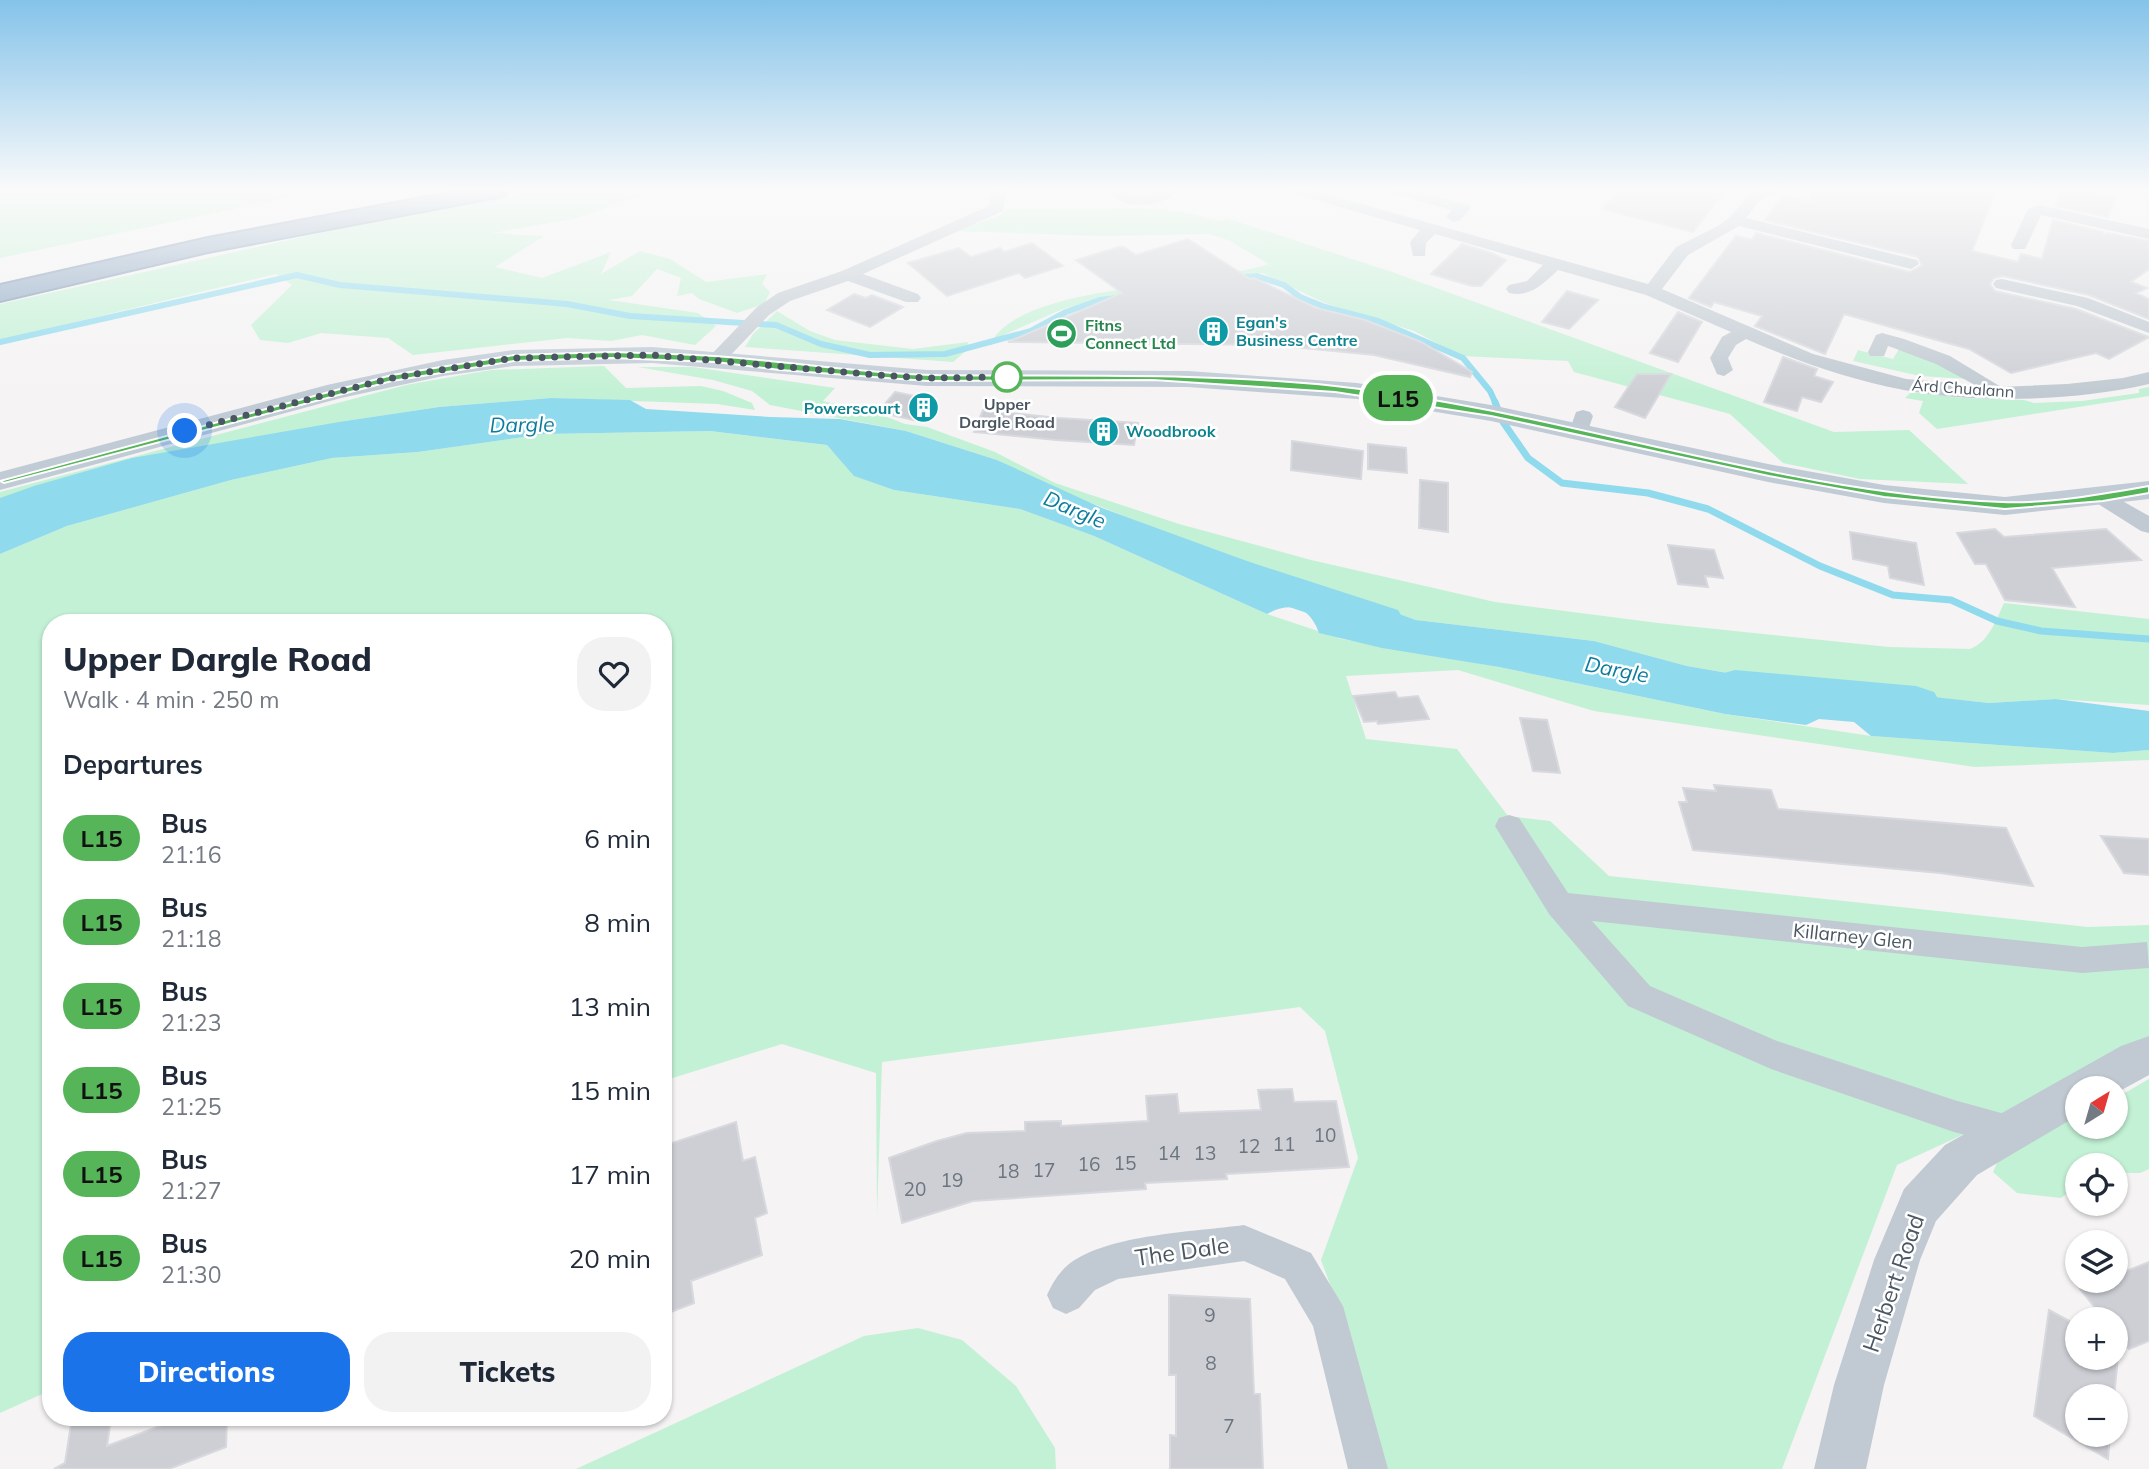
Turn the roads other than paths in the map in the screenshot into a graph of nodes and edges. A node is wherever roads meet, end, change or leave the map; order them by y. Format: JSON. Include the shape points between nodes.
{"nodes":[{"id":1,"x":57,"y":259,"type":"edge"},
{"id":2,"x":149,"y":259,"type":"edge"},
{"id":3,"x":883,"y":259,"type":"edge"},
{"id":4,"x":1539,"y":259,"type":"edge"},
{"id":5,"x":1676,"y":259,"type":"edge"},
{"id":6,"x":1889,"y":259,"type":"edge"},
{"id":7,"x":1555,"y":263,"type":"junction"},
{"id":8,"x":1911,"y":264,"type":"dead end"},
{"id":9,"x":0,"y":270,"type":"edge"},
{"id":10,"x":848,"y":275,"type":"junction"},
{"id":11,"x":2002,"y":284,"type":"dead end"},
{"id":12,"x":1515,"y":289,"type":"dead end"},
{"id":13,"x":1652,"y":291,"type":"junction"},
{"id":14,"x":0,"y":293,"type":"edge"},
{"id":15,"x":912,"y":298,"type":"dead end"},
{"id":16,"x":2149,"y":328,"type":"edge"},
{"id":17,"x":1743,"y":333,"type":"junction"},
{"id":18,"x":1877,"y":352,"type":"dead end"},
{"id":19,"x":716,"y":359,"type":"junction"},
{"id":20,"x":1724,"y":370,"type":"dead end"},
{"id":21,"x":2149,"y":377,"type":"edge"},
{"id":22,"x":1997,"y":393,"type":"junction"},
{"id":23,"x":0,"y":481,"type":"edge"},
{"id":24,"x":2149,"y":490,"type":"edge"},
{"id":25,"x":2103,"y":497,"type":"junction"},
{"id":26,"x":2149,"y":526,"type":"edge"},
{"id":27,"x":1509,"y":826,"type":"dead end"},
{"id":28,"x":1559,"y":905,"type":"junction"},
{"id":29,"x":2147,"y":955,"type":"dead end"},
{"id":30,"x":2149,"y":1055,"type":"edge"},
{"id":31,"x":2108,"y":1076,"type":"edge"},
{"id":32,"x":2065,"y":1100,"type":"edge"},
{"id":33,"x":2011,"y":1131,"type":"junction"},
{"id":34,"x":1066,"y":1295,"type":"dead end"},
{"id":35,"x":1368,"y":1469,"type":"edge"},
{"id":36,"x":1840,"y":1469,"type":"edge"}],
"edges":[{"from":1,"to":9,"type":"highway"},
{"from":2,"to":14,"type":"highway"},
{"from":3,"to":10,"type":"street"},
{"from":4,"to":7,"type":"street","name":"Árd Chualann"},
{"from":5,"to":13,"type":"street"},
{"from":6,"to":8,"type":"street"},
{"from":7,"to":12,"type":"street","via":[[1533,285]]},
{"from":7,"to":13,"type":"street","name":"Árd Chualann"},
{"from":10,"to":15,"type":"street"},
{"from":10,"to":19,"type":"street","via":[[784,297]]},
{"from":11,"to":16,"type":"street","via":[[2082,302]]},
{"from":13,"to":17,"type":"street","name":"Árd Chualann"},
{"from":17,"to":20,"type":"street","via":[[1729,341],[1719,358]]},
{"from":17,"to":22,"type":"street","name":"Árd Chualann","via":[[1859,374],[1944,390]]},
{"from":18,"to":22,"type":"street","via":[[1882,338],[1919,349],[1974,374]]},
{"from":19,"to":23,"type":"main road","via":[[580,355],[443,368],[337,391]]},
{"from":19,"to":25,"type":"main road","via":[[927,378],[1105,377],[1357,391],[1581,424],[1769,473],[1884,494],[2005,506]]},
{"from":21,"to":22,"type":"street","name":"Árd Chualann","via":[[2078,389]]},
{"from":24,"to":25,"type":"main road"},
{"from":25,"to":26,"type":"street"},
{"from":27,"to":28,"type":"street"},
{"from":28,"to":29,"type":"street","name":"Killarney Glen","via":[[2082,960]]},
{"from":28,"to":33,"type":"street","via":[[1639,996],[1771,1054]]},
{"from":30,"to":31,"type":"street"},
{"from":32,"to":33,"type":"street","name":"Herbert Road"},
{"from":33,"to":36,"type":"street","name":"Herbert Road","via":[[1961,1160],[1920,1205],[1897,1261],[1858,1385]]},
{"from":34,"to":35,"type":"street","name":"The Dale","via":[[1082,1277],[1115,1261],[1244,1243],[1298,1266],[1330,1319]]}]}
